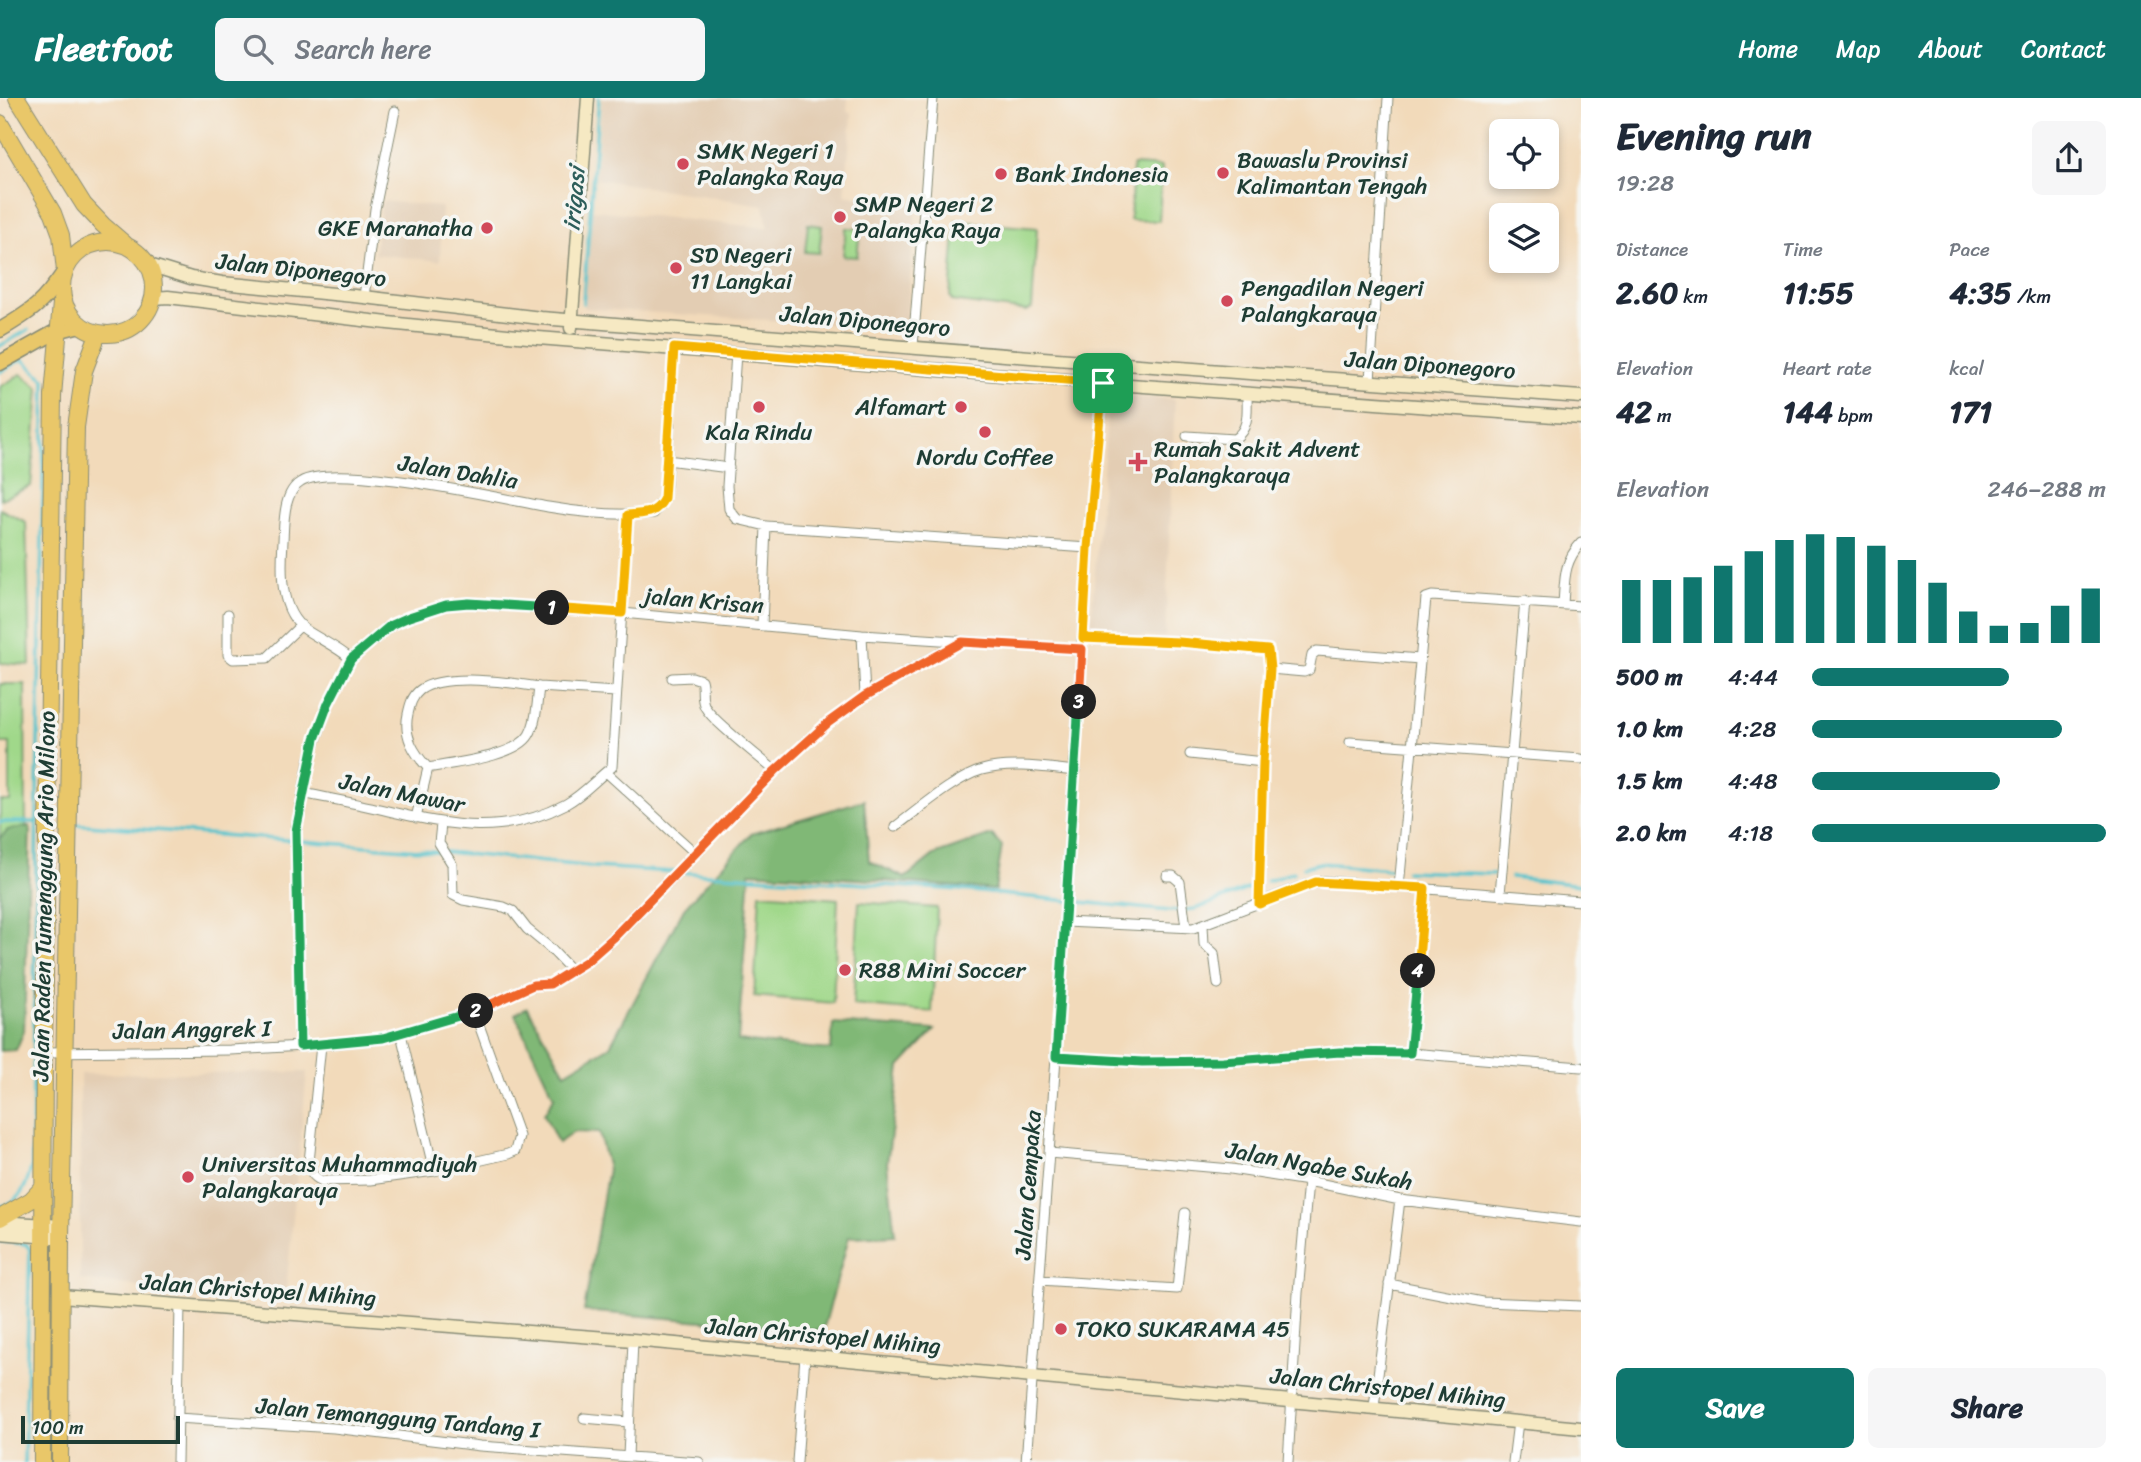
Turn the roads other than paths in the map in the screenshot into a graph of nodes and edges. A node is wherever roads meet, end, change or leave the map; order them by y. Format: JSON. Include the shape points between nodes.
{"nodes":[{"id":1,"x":588,"y":98,"type":"edge"},
{"id":2,"x":933,"y":98,"type":"edge"},
{"id":3,"x":1388,"y":98,"type":"edge"},
{"id":4,"x":20,"y":99,"type":"edge"},
{"id":5,"x":395,"y":111,"type":"dead end"},
{"id":6,"x":0,"y":123,"type":"edge"},
{"id":7,"x":126,"y":245,"type":"junction"},
{"id":8,"x":149,"y":265,"type":"junction"},
{"id":9,"x":65,"y":271,"type":"junction"},
{"id":10,"x":62,"y":291,"type":"junction"},
{"id":11,"x":364,"y":297,"type":"junction"},
{"id":12,"x":154,"y":298,"type":"junction"},
{"id":13,"x":572,"y":320,"type":"junction"},
{"id":14,"x":79,"y":325,"type":"junction"},
{"id":15,"x":0,"y":330,"type":"edge"},
{"id":16,"x":57,"y":331,"type":"junction"},
{"id":17,"x":98,"y":334,"type":"junction"},
{"id":18,"x":570,"y":339,"type":"junction"},
{"id":19,"x":913,"y":346,"type":"junction"},
{"id":20,"x":674,"y":348,"type":"junction"},
{"id":21,"x":736,"y":353,"type":"junction"},
{"id":22,"x":1104,"y":362,"type":"junction"},
{"id":23,"x":0,"y":363,"type":"edge"},
{"id":24,"x":1209,"y":370,"type":"junction"},
{"id":25,"x":1370,"y":381,"type":"junction"},
{"id":26,"x":1103,"y":383,"type":"junction"},
{"id":27,"x":1500,"y":390,"type":"junction"},
{"id":28,"x":1208,"y":391,"type":"junction"},
{"id":29,"x":1247,"y":394,"type":"junction"},
{"id":30,"x":1581,"y":397,"type":"edge"},
{"id":31,"x":1499,"y":412,"type":"junction"},
{"id":32,"x":1581,"y":418,"type":"edge"},
{"id":33,"x":76,"y":427,"type":"junction"},
{"id":34,"x":53,"y":428,"type":"junction"},
{"id":35,"x":1187,"y":436,"type":"dead end"},
{"id":36,"x":667,"y":460,"type":"junction"},
{"id":37,"x":729,"y":468,"type":"junction"},
{"id":38,"x":628,"y":515,"type":"junction"},
{"id":39,"x":766,"y":526,"type":"junction"},
{"id":40,"x":1581,"y":543,"type":"edge"},
{"id":41,"x":1088,"y":548,"type":"junction"},
{"id":42,"x":1525,"y":601,"type":"junction"},
{"id":43,"x":1563,"y":604,"type":"junction"},
{"id":44,"x":1581,"y":606,"type":"edge"},
{"id":45,"x":622,"y":613,"type":"junction"},
{"id":46,"x":228,"y":614,"type":"dead end"},
{"id":47,"x":300,"y":625,"type":"junction"},
{"id":48,"x":762,"y":626,"type":"junction"},
{"id":49,"x":862,"y":635,"type":"junction"},
{"id":50,"x":1083,"y":638,"type":"junction"},
{"id":51,"x":962,"y":642,"type":"junction"},
{"id":52,"x":1082,"y":649,"type":"junction"},
{"id":53,"x":351,"y":659,"type":"junction"},
{"id":54,"x":1420,"y":659,"type":"junction"},
{"id":55,"x":1270,"y":669,"type":"junction"},
{"id":56,"x":672,"y":678,"type":"dead end"},
{"id":57,"x":539,"y":687,"type":"junction"},
{"id":58,"x":616,"y":692,"type":"junction"},
{"id":59,"x":865,"y":696,"type":"junction"},
{"id":60,"x":1350,"y":742,"type":"dead end"},
{"id":61,"x":1412,"y":747,"type":"junction"},
{"id":62,"x":1190,"y":754,"type":"dead end"},
{"id":63,"x":1512,"y":756,"type":"junction"},
{"id":64,"x":1581,"y":760,"type":"edge"},
{"id":65,"x":1263,"y":762,"type":"junction"},
{"id":66,"x":428,"y":768,"type":"junction"},
{"id":67,"x":775,"y":771,"type":"junction"},
{"id":68,"x":1076,"y":771,"type":"junction"},
{"id":69,"x":606,"y":772,"type":"junction"},
{"id":70,"x":303,"y":793,"type":"junction"},
{"id":71,"x":416,"y":818,"type":"junction"},
{"id":72,"x":441,"y":824,"type":"junction"},
{"id":73,"x":895,"y":827,"type":"dead end"},
{"id":74,"x":694,"y":852,"type":"junction"},
{"id":75,"x":1167,"y":876,"type":"dead end"},
{"id":76,"x":1400,"y":879,"type":"junction"},
{"id":77,"x":1501,"y":887,"type":"junction"},
{"id":78,"x":1425,"y":888,"type":"junction"},
{"id":79,"x":1258,"y":897,"type":"junction"},
{"id":80,"x":1581,"y":901,"type":"edge"},
{"id":81,"x":1186,"y":920,"type":"junction"},
{"id":82,"x":1065,"y":922,"type":"junction"},
{"id":83,"x":1203,"y":925,"type":"junction"},
{"id":84,"x":572,"y":971,"type":"junction"},
{"id":85,"x":1218,"y":984,"type":"dead end"},
{"id":86,"x":474,"y":1011,"type":"junction"},
{"id":87,"x":401,"y":1034,"type":"junction"},
{"id":88,"x":321,"y":1045,"type":"junction"},
{"id":89,"x":300,"y":1046,"type":"junction"},
{"id":90,"x":44,"y":1052,"type":"junction"},
{"id":91,"x":65,"y":1053,"type":"junction"},
{"id":92,"x":1410,"y":1053,"type":"junction"},
{"id":93,"x":1056,"y":1057,"type":"junction"},
{"id":94,"x":1581,"y":1067,"type":"edge"},
{"id":95,"x":1049,"y":1153,"type":"junction"},
{"id":96,"x":434,"y":1171,"type":"junction"},
{"id":97,"x":1308,"y":1181,"type":"junction"},
{"id":98,"x":43,"y":1187,"type":"junction"},
{"id":99,"x":1400,"y":1200,"type":"junction"},
{"id":100,"x":1185,"y":1213,"type":"dead end"},
{"id":101,"x":0,"y":1220,"type":"edge"},
{"id":102,"x":1581,"y":1223,"type":"edge"},
{"id":103,"x":43,"y":1231,"type":"junction"},
{"id":104,"x":61,"y":1232,"type":"junction"},
{"id":105,"x":0,"y":1233,"type":"edge"},
{"id":106,"x":1040,"y":1280,"type":"junction"},
{"id":107,"x":1388,"y":1284,"type":"junction"},
{"id":108,"x":61,"y":1296,"type":"junction"},
{"id":109,"x":180,"y":1305,"type":"junction"},
{"id":110,"x":1581,"y":1306,"type":"edge"},
{"id":111,"x":632,"y":1340,"type":"junction"},
{"id":112,"x":805,"y":1356,"type":"junction"},
{"id":113,"x":1033,"y":1376,"type":"junction"},
{"id":114,"x":1293,"y":1400,"type":"junction"},
{"id":115,"x":1374,"y":1408,"type":"junction"},
{"id":116,"x":177,"y":1418,"type":"junction"},
{"id":117,"x":584,"y":1418,"type":"dead end"},
{"id":118,"x":629,"y":1422,"type":"junction"},
{"id":119,"x":1518,"y":1422,"type":"junction"},
{"id":120,"x":1581,"y":1428,"type":"edge"},
{"id":121,"x":42,"y":1454,"type":"edge"},
{"id":122,"x":60,"y":1455,"type":"edge"},
{"id":123,"x":628,"y":1458,"type":"junction"},
{"id":124,"x":177,"y":1462,"type":"edge"},
{"id":125,"x":694,"y":1462,"type":"edge"},
{"id":126,"x":699,"y":1462,"type":"edge"},
{"id":127,"x":797,"y":1462,"type":"edge"},
{"id":128,"x":1026,"y":1462,"type":"edge"},
{"id":129,"x":1287,"y":1462,"type":"edge"},
{"id":130,"x":1513,"y":1462,"type":"edge"}],
"edges":[{"from":1,"to":13,"type":"main road"},
{"from":2,"to":19,"type":"street"},
{"from":3,"to":25,"type":"street"},
{"from":4,"to":7,"type":"highway","via":[[84,205]]},
{"from":5,"to":11,"type":"street","via":[[375,209]]},
{"from":6,"to":9,"type":"highway","via":[[53,213]]},
{"from":7,"to":8,"type":"highway"},
{"from":7,"to":9,"type":"highway","via":[[106,242],[86,248]]},
{"from":8,"to":11,"type":"main road","name":"Jalan Diponegoro","via":[[222,284]]},
{"from":8,"to":12,"type":"highway"},
{"from":9,"to":10,"type":"highway"},
{"from":9,"to":15,"type":"main road","via":[[46,299]]},
{"from":10,"to":14,"type":"highway","via":[[65,306]]},
{"from":10,"to":16,"type":"highway","name":"Jalan Raden Tumenggung Ario Milono"},
{"from":11,"to":13,"type":"main road","name":"Jalan Diponegoro"},
{"from":12,"to":17,"type":"highway","via":[[134,327],[123,333]]},
{"from":12,"to":18,"type":"main road","name":"Jalan Diponegoro"},
{"from":13,"to":18,"type":"main road"},
{"from":13,"to":19,"type":"main road","name":"Jalan Diponegoro"},
{"from":14,"to":16,"type":"main road"},
{"from":14,"to":17,"type":"highway"},
{"from":16,"to":23,"type":"main road"},
{"from":16,"to":34,"type":"highway","name":"Jalan Raden Tumenggung Ario Milono"},
{"from":17,"to":33,"type":"highway","name":"Jalan Raden Tumenggung Ario Milono","via":[[84,371]]},
{"from":18,"to":20,"type":"main road","name":"Jalan Diponegoro"},
{"from":19,"to":22,"type":"main road","name":"Jalan Diponegoro"},
{"from":20,"to":21,"type":"main road","name":"Jalan Diponegoro"},
{"from":20,"to":36,"type":"street","name":"Jalan Dahlia"},
{"from":21,"to":26,"type":"main road","name":"Jalan Diponegoro"},
{"from":21,"to":37,"type":"street"},
{"from":22,"to":24,"type":"main road","name":"Jalan Diponegoro"},
{"from":22,"to":26,"type":"main road"},
{"from":24,"to":25,"type":"main road","name":"Jalan Diponegoro"},
{"from":24,"to":28,"type":"main road"},
{"from":25,"to":27,"type":"main road","name":"Jalan Diponegoro"},
{"from":26,"to":28,"type":"main road","name":"Jalan Diponegoro"},
{"from":26,"to":41,"type":"street","name":"Jalan Cempaka"},
{"from":27,"to":30,"type":"main road","name":"Jalan Diponegoro"},
{"from":27,"to":31,"type":"main road"},
{"from":28,"to":29,"type":"main road","name":"Jalan Diponegoro"},
{"from":29,"to":31,"type":"main road","name":"Jalan Diponegoro"},
{"from":29,"to":35,"type":"street","via":[[1246,425],[1234,439]]},
{"from":31,"to":32,"type":"main road","name":"Jalan Diponegoro"},
{"from":33,"to":34,"type":"highway"},
{"from":33,"to":91,"type":"highway","name":"Jalan Raden Tumenggung Ario Milono"},
{"from":34,"to":90,"type":"highway","name":"Jalan Raden Tumenggung Ario Milono"},
{"from":36,"to":37,"type":"street"},
{"from":36,"to":38,"type":"street","name":"Jalan Dahlia","via":[[660,507],[654,513]]},
{"from":37,"to":39,"type":"street","via":[[731,512],[737,519]]},
{"from":38,"to":45,"type":"street"},
{"from":38,"to":47,"type":"street","name":"Jalan Dahlia","via":[[550,507],[399,480],[312,477],[291,492],[284,519],[284,583]]},
{"from":39,"to":41,"type":"street"},
{"from":39,"to":48,"type":"street"},
{"from":40,"to":43,"type":"street","via":[[1568,559]]},
{"from":41,"to":50,"type":"street","name":"Jalan Cempaka"},
{"from":42,"to":43,"type":"street"},
{"from":42,"to":54,"type":"street","via":[[1426,598]]},
{"from":42,"to":63,"type":"street"},
{"from":43,"to":44,"type":"street"},
{"from":45,"to":48,"type":"street","name":"jalan Krisan"},
{"from":45,"to":53,"type":"street","name":"jalan Krisan","via":[[446,605],[391,625]]},
{"from":45,"to":58,"type":"street"},
{"from":46,"to":47,"type":"street","via":[[228,656],[233,659],[271,657]]},
{"from":47,"to":53,"type":"street"},
{"from":48,"to":49,"type":"street","name":"jalan Krisan"},
{"from":49,"to":51,"type":"street","name":"jalan Krisan"},
{"from":49,"to":59,"type":"street"},
{"from":50,"to":52,"type":"street","name":"Jalan Cempaka"},
{"from":50,"to":55,"type":"street","via":[[1268,650]]},
{"from":51,"to":52,"type":"street","name":"jalan Krisan"},
{"from":51,"to":59,"type":"street"},
{"from":52,"to":68,"type":"street","name":"Jalan Cempaka"},
{"from":53,"to":70,"type":"street","name":"jalan Krisan","via":[[315,739]]},
{"from":54,"to":55,"type":"street","via":[[1317,651],[1304,672]]},
{"from":54,"to":61,"type":"street"},
{"from":55,"to":65,"type":"street"},
{"from":56,"to":67,"type":"street","via":[[701,680],[702,700],[711,715]]},
{"from":57,"to":58,"type":"street"},
{"from":57,"to":66,"type":"street","via":[[534,722],[524,743],[498,754]]},
{"from":57,"to":66,"type":"street","via":[[483,680],[421,689],[410,705],[407,729],[414,754]]},
{"from":58,"to":69,"type":"street","via":[[612,767]]},
{"from":59,"to":67,"type":"street"},
{"from":60,"to":61,"type":"street"},
{"from":61,"to":63,"type":"street"},
{"from":61,"to":76,"type":"street"},
{"from":62,"to":65,"type":"street"},
{"from":63,"to":64,"type":"street"},
{"from":63,"to":77,"type":"street"},
{"from":65,"to":79,"type":"street"},
{"from":66,"to":71,"type":"street"},
{"from":67,"to":74,"type":"street"},
{"from":68,"to":73,"type":"street","via":[[1031,767],[981,770]]},
{"from":68,"to":82,"type":"street","name":"Jalan Cempaka"},
{"from":69,"to":72,"type":"street","name":"Jalan Mawar","via":[[576,798],[532,819],[482,826]]},
{"from":69,"to":74,"type":"street"},
{"from":70,"to":71,"type":"street","name":"Jalan Mawar"},
{"from":70,"to":89,"type":"street","name":"jalan Krisan","via":[[296,834]]},
{"from":71,"to":72,"type":"street","name":"Jalan Mawar"},
{"from":72,"to":84,"type":"street","via":[[439,843],[452,864],[454,896],[513,911]]},
{"from":74,"to":84,"type":"street","name":"Jalan Anggrek I","via":[[613,938]]},
{"from":75,"to":81,"type":"street","via":[[1180,882]]},
{"from":76,"to":78,"type":"street"},
{"from":76,"to":79,"type":"street","via":[[1316,882]]},
{"from":77,"to":78,"type":"street"},
{"from":77,"to":80,"type":"street"},
{"from":78,"to":92,"type":"street"},
{"from":79,"to":83,"type":"street"},
{"from":81,"to":82,"type":"street"},
{"from":81,"to":83,"type":"street"},
{"from":82,"to":93,"type":"street","name":"Jalan Cempaka"},
{"from":83,"to":85,"type":"street","via":[[1204,944],[1214,953]]},
{"from":84,"to":86,"type":"street","name":"Jalan Anggrek I","via":[[550,984],[533,985]]},
{"from":86,"to":87,"type":"street","name":"Jalan Anggrek I"},
{"from":86,"to":96,"type":"street","via":[[518,1144],[508,1154]]},
{"from":87,"to":88,"type":"street","name":"Jalan Anggrek I"},
{"from":87,"to":96,"type":"street"},
{"from":88,"to":89,"type":"street","name":"Jalan Anggrek I"},
{"from":88,"to":96,"type":"street","via":[[309,1162],[316,1178],[370,1180]]},
{"from":89,"to":91,"type":"street","name":"Jalan Anggrek I"},
{"from":90,"to":91,"type":"street","name":"Jalan Anggrek I"},
{"from":90,"to":98,"type":"highway","name":"Jalan Raden Tumenggung Ario Milono"},
{"from":91,"to":104,"type":"highway","name":"Jalan Raden Tumenggung Ario Milono"},
{"from":92,"to":93,"type":"street","via":[[1142,1062]]},
{"from":92,"to":94,"type":"street"},
{"from":93,"to":95,"type":"street","name":"Jalan Cempaka"},
{"from":95,"to":97,"type":"street","name":"Jalan Ngabe Sukah"},
{"from":95,"to":106,"type":"street","name":"Jalan Cempaka"},
{"from":97,"to":99,"type":"street","name":"Jalan Ngabe Sukah"},
{"from":97,"to":114,"type":"street"},
{"from":98,"to":101,"type":"highway"},
{"from":98,"to":103,"type":"highway","name":"Jalan Raden Tumenggung Ario Milono"},
{"from":99,"to":102,"type":"street","name":"Jalan Ngabe Sukah"},
{"from":99,"to":107,"type":"street"},
{"from":100,"to":106,"type":"street","via":[[1177,1289]]},
{"from":101,"to":103,"type":"main road"},
{"from":103,"to":104,"type":"main road"},
{"from":103,"to":105,"type":"main road"},
{"from":103,"to":121,"type":"highway","name":"Jalan Raden Tumenggung Ario Milono"},
{"from":104,"to":108,"type":"highway","name":"Jalan Raden Tumenggung Ario Milono"},
{"from":106,"to":113,"type":"street","name":"Jalan Cempaka"},
{"from":107,"to":110,"type":"street","via":[[1483,1302]]},
{"from":107,"to":115,"type":"street"},
{"from":108,"to":109,"type":"main road","name":"Jalan Christopel Mihing"},
{"from":108,"to":122,"type":"highway","name":"Jalan Raden Tumenggung Ario Milono"},
{"from":109,"to":111,"type":"main road","name":"Jalan Christopel Mihing"},
{"from":109,"to":116,"type":"street"},
{"from":111,"to":112,"type":"main road","name":"Jalan Christopel Mihing"},
{"from":111,"to":118,"type":"street"},
{"from":112,"to":113,"type":"main road","name":"Jalan Christopel Mihing"},
{"from":112,"to":127,"type":"street"},
{"from":113,"to":114,"type":"main road","name":"Jalan Christopel Mihing"},
{"from":113,"to":128,"type":"street","name":"Jalan Cempaka"},
{"from":114,"to":115,"type":"main road","name":"Jalan Christopel Mihing"},
{"from":114,"to":129,"type":"street"},
{"from":115,"to":119,"type":"main road","name":"Jalan Christopel Mihing"},
{"from":116,"to":123,"type":"street","name":"Jalan Temanggung Tandang I","via":[[334,1428]]},
{"from":116,"to":124,"type":"street"},
{"from":117,"to":118,"type":"street"},
{"from":118,"to":123,"type":"street"},
{"from":119,"to":120,"type":"main road","name":"Jalan Christopel Mihing"},
{"from":119,"to":130,"type":"street"},
{"from":121,"to":122,"type":"highway"},
{"from":123,"to":125,"type":"street","name":"Jalan Temanggung Tandang I"},
{"from":125,"to":126,"type":"street","name":"Jalan Temanggung Tandang I"}]}
